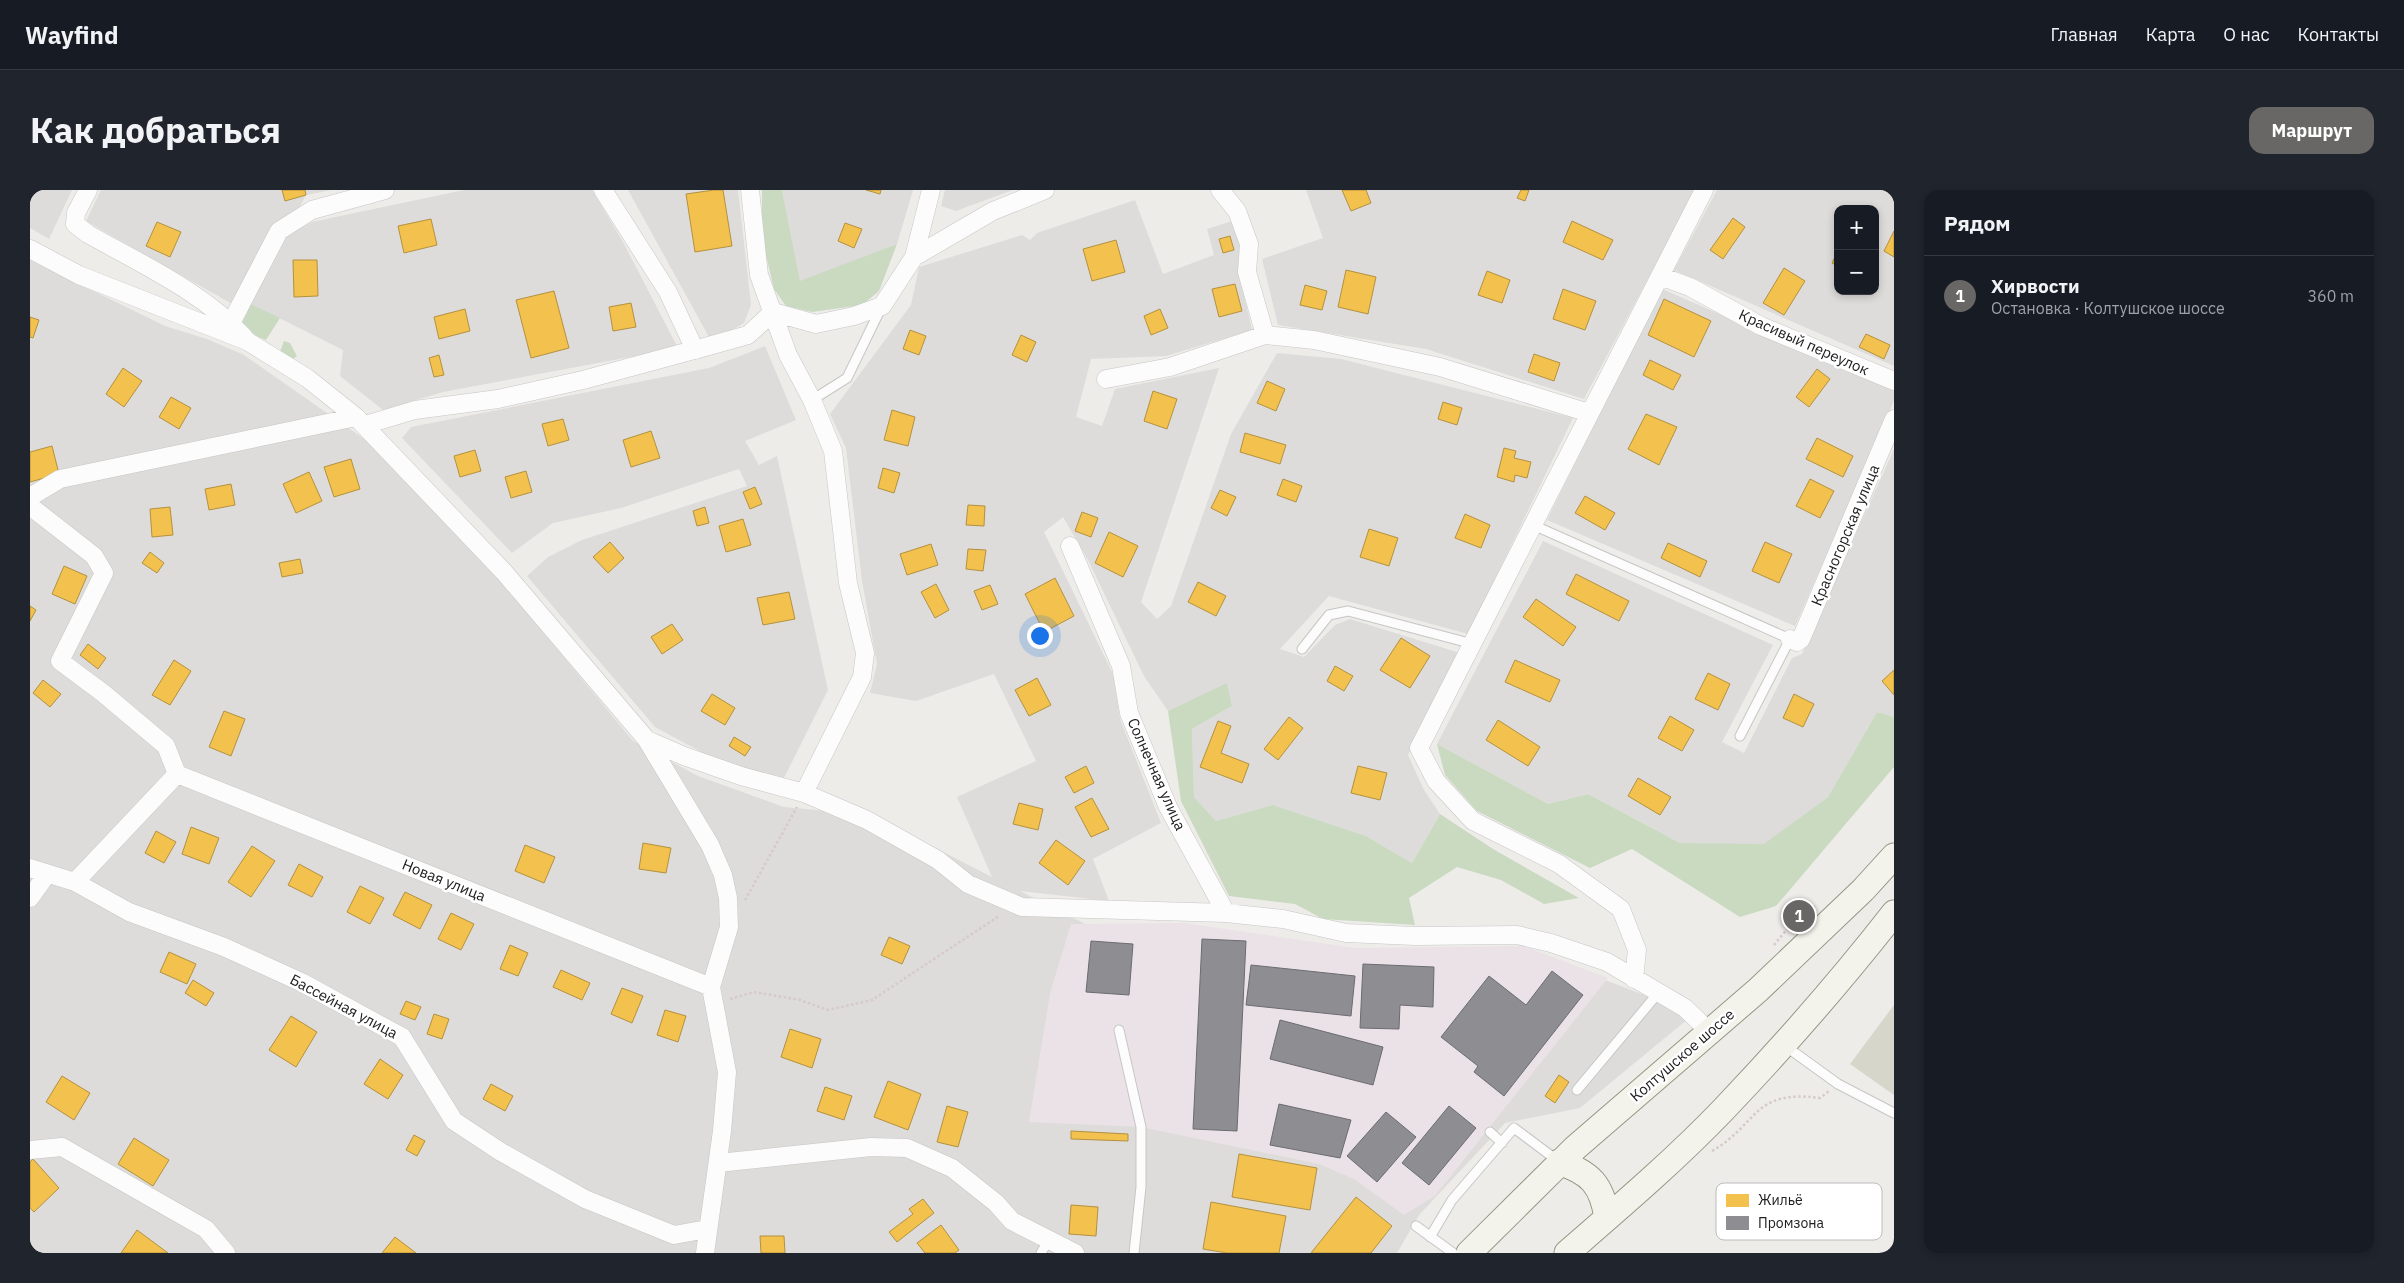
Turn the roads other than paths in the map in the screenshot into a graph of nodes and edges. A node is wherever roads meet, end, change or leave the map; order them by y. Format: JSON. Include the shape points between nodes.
{"nodes":[{"id":1,"x":88,"y":190,"type":"edge"},
{"id":2,"x":385,"y":190,"type":"edge"},
{"id":3,"x":603,"y":190,"type":"edge"},
{"id":4,"x":750,"y":190,"type":"edge"},
{"id":5,"x":931,"y":190,"type":"edge"},
{"id":6,"x":1045,"y":190,"type":"edge"},
{"id":7,"x":1220,"y":190,"type":"edge"},
{"id":8,"x":1704,"y":190,"type":"edge"},
{"id":9,"x":30,"y":249,"type":"edge"},
{"id":10,"x":914,"y":257,"type":"junction"},
{"id":11,"x":1660,"y":276,"type":"junction"},
{"id":12,"x":882,"y":306,"type":"junction"},
{"id":13,"x":773,"y":312,"type":"junction"},
{"id":14,"x":231,"y":323,"type":"junction"},
{"id":15,"x":1265,"y":334,"type":"junction"},
{"id":16,"x":247,"y":340,"type":"junction"},
{"id":17,"x":694,"y":350,"type":"junction"},
{"id":18,"x":1106,"y":379,"type":"dead end"},
{"id":19,"x":1894,"y":381,"type":"edge"},
{"id":20,"x":812,"y":400,"type":"junction"},
{"id":21,"x":1589,"y":413,"type":"junction"},
{"id":22,"x":1894,"y":419,"type":"edge"},
{"id":23,"x":361,"y":421,"type":"junction"},
{"id":24,"x":30,"y":497,"type":"edge"},
{"id":25,"x":30,"y":506,"type":"edge"},
{"id":26,"x":1533,"y":525,"type":"junction"},
{"id":27,"x":1070,"y":546,"type":"dead end"},
{"id":28,"x":1790,"y":639,"type":"junction"},
{"id":29,"x":1473,"y":644,"type":"junction"},
{"id":30,"x":1302,"y":648,"type":"dead end"},
{"id":31,"x":1740,"y":736,"type":"dead end"},
{"id":32,"x":647,"y":740,"type":"junction"},
{"id":33,"x":177,"y":774,"type":"junction"},
{"id":34,"x":804,"y":793,"type":"junction"},
{"id":35,"x":1894,"y":856,"type":"edge"},
{"id":36,"x":30,"y":868,"type":"edge"},
{"id":37,"x":47,"y":874,"type":"junction"},
{"id":38,"x":75,"y":882,"type":"junction"},
{"id":39,"x":30,"y":898,"type":"edge"},
{"id":40,"x":1226,"y":913,"type":"junction"},
{"id":41,"x":1894,"y":913,"type":"edge"},
{"id":42,"x":1634,"y":979,"type":"junction"},
{"id":43,"x":1659,"y":992,"type":"junction"},
{"id":44,"x":713,"y":995,"type":"junction"},
{"id":45,"x":1119,"y":1030,"type":"dead end"},
{"id":46,"x":1710,"y":1032,"type":"junction"},
{"id":47,"x":1783,"y":1044,"type":"junction"},
{"id":48,"x":1577,"y":1090,"type":"dead end"},
{"id":49,"x":1894,"y":1113,"type":"edge"},
{"id":50,"x":1490,"y":1132,"type":"dead end"},
{"id":51,"x":1502,"y":1142,"type":"junction"},
{"id":52,"x":30,"y":1150,"type":"edge"},
{"id":53,"x":1559,"y":1162,"type":"junction"},
{"id":54,"x":718,"y":1163,"type":"junction"},
{"id":55,"x":1607,"y":1218,"type":"junction"},
{"id":56,"x":1416,"y":1226,"type":"dead end"},
{"id":57,"x":707,"y":1229,"type":"junction"},
{"id":58,"x":1430,"y":1236,"type":"junction"},
{"id":59,"x":1045,"y":1247,"type":"edge"},
{"id":60,"x":226,"y":1253,"type":"edge"},
{"id":61,"x":705,"y":1253,"type":"edge"},
{"id":62,"x":1075,"y":1253,"type":"edge"},
{"id":63,"x":1134,"y":1253,"type":"edge"},
{"id":64,"x":1453,"y":1253,"type":"edge"},
{"id":65,"x":1469,"y":1253,"type":"edge"},
{"id":66,"x":1567,"y":1253,"type":"edge"}],
"edges":[{"from":1,"to":14,"type":"street","via":[[76,213],[75,224],[197,295]]},
{"from":2,"to":14,"type":"street","via":[[312,210],[279,231]]},
{"from":3,"to":17,"type":"street","via":[[668,292]]},
{"from":4,"to":13,"type":"street","via":[[759,275]]},
{"from":5,"to":10,"type":"street"},
{"from":6,"to":10,"type":"street","via":[[993,211]]},
{"from":7,"to":15,"type":"street","via":[[1237,211],[1249,244],[1247,272]]},
{"from":8,"to":11,"type":"street"},
{"from":9,"to":16,"type":"street","via":[[79,275]]},
{"from":10,"to":12,"type":"street"},
{"from":11,"to":19,"type":"street","name":"Красивый переулок","via":[[1690,287],[1761,326]]},
{"from":11,"to":21,"type":"street"},
{"from":12,"to":13,"type":"street","via":[[816,324]]},
{"from":12,"to":20,"type":"lane","via":[[847,378]]},
{"from":13,"to":17,"type":"street","via":[[748,335]]},
{"from":13,"to":20,"type":"street","via":[[788,354]]},
{"from":14,"to":16,"type":"street"},
{"from":15,"to":18,"type":"street","via":[[1170,366]]},
{"from":15,"to":21,"type":"street","via":[[1314,340],[1440,367]]},
{"from":16,"to":23,"type":"street","via":[[307,378]]},
{"from":17,"to":23,"type":"street","via":[[498,399]]},
{"from":20,"to":34,"type":"street","via":[[833,452],[848,583],[865,653],[862,677]]},
{"from":21,"to":26,"type":"street"},
{"from":22,"to":28,"type":"street","name":"Красногорская улица","via":[[1801,639],[1797,642]]},
{"from":23,"to":24,"type":"street","via":[[60,479]]},
{"from":23,"to":32,"type":"street","via":[[504,572]]},
{"from":25,"to":33,"type":"street","via":[[94,556],[104,573],[60,661],[103,692],[166,746]]},
{"from":26,"to":28,"type":"lane"},
{"from":26,"to":29,"type":"street"},
{"from":27,"to":40,"type":"street","name":"Солнечная улица","via":[[1121,666],[1130,713],[1168,807]]},
{"from":28,"to":31,"type":"lane"},
{"from":29,"to":30,"type":"lane","via":[[1348,611],[1329,615]]},
{"from":29,"to":42,"type":"street","via":[[1419,748],[1436,781],[1473,822],[1559,864],[1621,909],[1637,950]]},
{"from":32,"to":34,"type":"street","via":[[733,773]]},
{"from":32,"to":44,"type":"street","via":[[710,845],[723,875],[729,927]]},
{"from":33,"to":38,"type":"street"},
{"from":33,"to":44,"type":"street","name":"Новая улица"},
{"from":34,"to":40,"type":"street","via":[[867,820],[938,860],[968,884],[1022,907]]},
{"from":35,"to":46,"type":"main road","name":"Колтушское шоссе","via":[[1863,890]]},
{"from":36,"to":37,"type":"street","name":"Бассейная улица"},
{"from":37,"to":38,"type":"street","name":"Бассейная улица"},
{"from":37,"to":39,"type":"street"},
{"from":38,"to":57,"type":"street","name":"Бассейная улица","via":[[129,912],[224,947],[303,983],[402,1037],[454,1121],[577,1195],[674,1235]]},
{"from":40,"to":42,"type":"street","via":[[1283,919],[1346,933],[1517,936],[1551,943],[1607,962]]},
{"from":41,"to":47,"type":"main road"},
{"from":42,"to":43,"type":"street"},
{"from":43,"to":46,"type":"street","via":[[1685,1008]]},
{"from":43,"to":48,"type":"lane"},
{"from":44,"to":54,"type":"street","via":[[727,1072]]},
{"from":45,"to":63,"type":"lane","via":[[1142,1128],[1141,1187]]},
{"from":46,"to":53,"type":"main road","name":"Колтушское шоссе"},
{"from":47,"to":49,"type":"lane","via":[[1838,1084]]},
{"from":47,"to":55,"type":"main road","via":[[1723,1110]]},
{"from":50,"to":51,"type":"lane"},
{"from":51,"to":53,"type":"lane","via":[[1514,1128]]},
{"from":51,"to":58,"type":"lane","via":[[1452,1200]]},
{"from":52,"to":60,"type":"street","via":[[62,1147],[206,1229]]},
{"from":53,"to":55,"type":"main road","via":[[1578,1168],[1594,1181],[1604,1198]]},
{"from":53,"to":65,"type":"main road","name":"Колтушское шоссе"},
{"from":54,"to":57,"type":"street"},
{"from":54,"to":59,"type":"street","via":[[871,1147],[906,1148],[952,1168]]},
{"from":55,"to":66,"type":"main road"},
{"from":56,"to":58,"type":"lane"},
{"from":57,"to":61,"type":"street"},
{"from":58,"to":64,"type":"lane"},
{"from":59,"to":62,"type":"street"}]}
